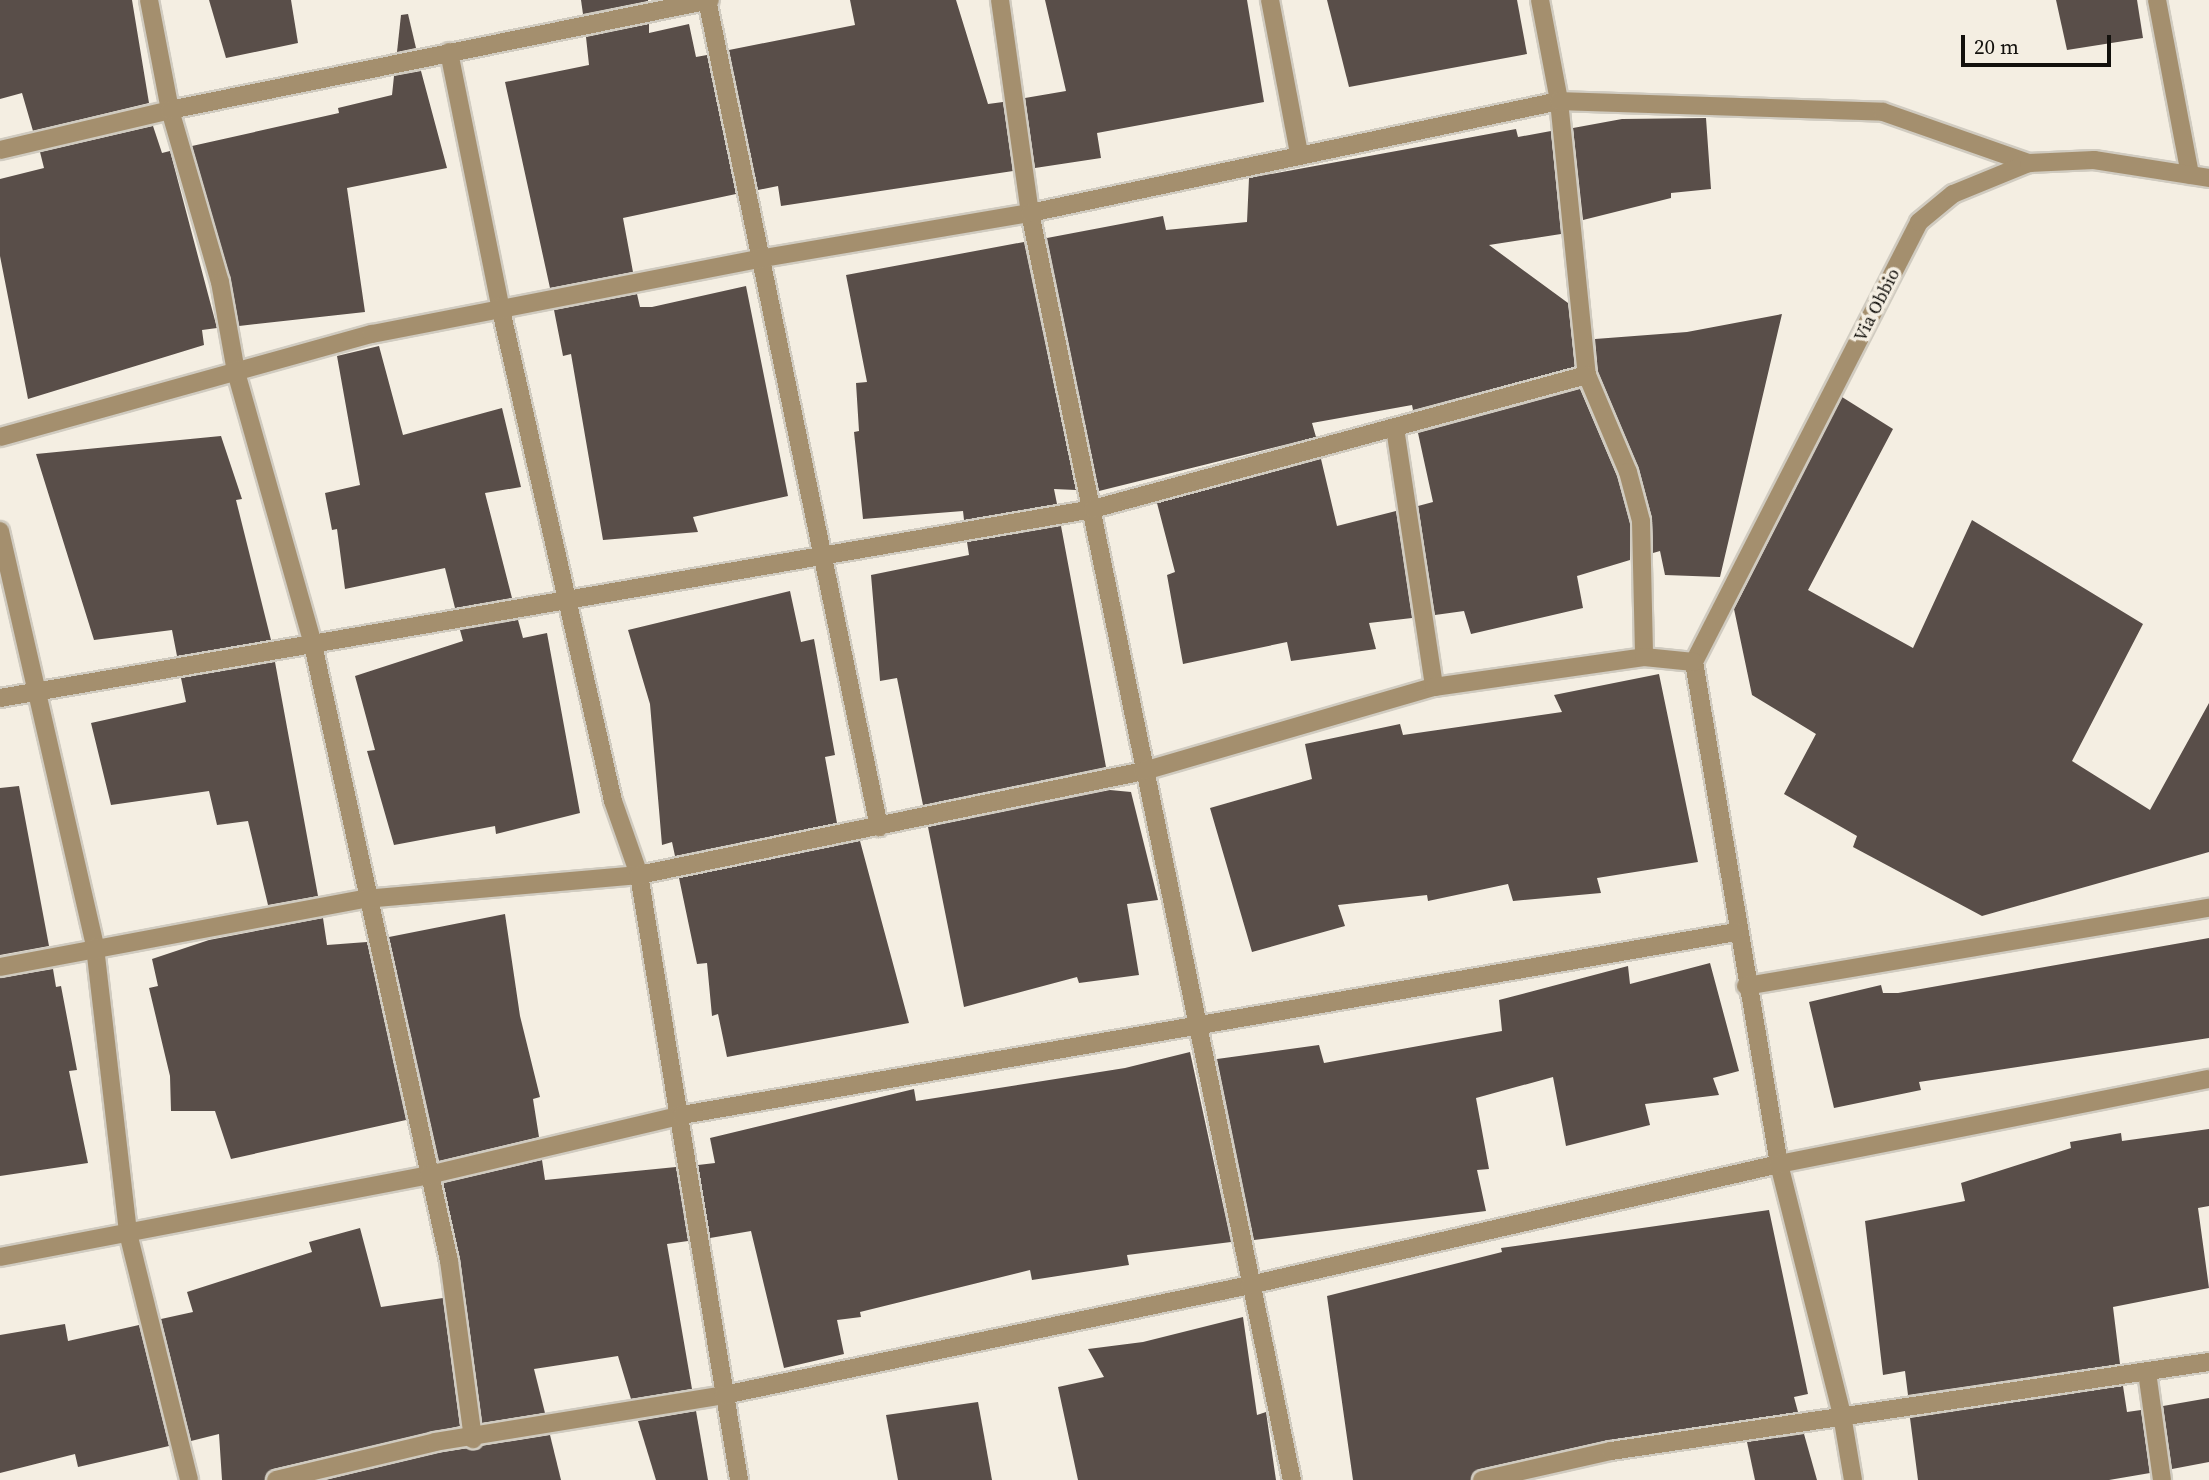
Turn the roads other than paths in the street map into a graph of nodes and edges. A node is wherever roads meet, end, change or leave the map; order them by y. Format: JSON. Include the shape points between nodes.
{"nodes":[{"id":1,"x":149,"y":0,"type":"edge"},
{"id":2,"x":708,"y":0,"type":"edge"},
{"id":3,"x":1000,"y":0,"type":"edge"},
{"id":4,"x":1270,"y":0,"type":"edge"},
{"id":5,"x":1540,"y":0,"type":"edge"},
{"id":6,"x":2157,"y":0,"type":"edge"},
{"id":7,"x":449,"y":52,"type":"junction"},
{"id":8,"x":1559,"y":101,"type":"junction"},
{"id":9,"x":170,"y":110,"type":"junction"},
{"id":10,"x":0,"y":150,"type":"edge"},
{"id":11,"x":1299,"y":154,"type":"junction"},
{"id":12,"x":2029,"y":163,"type":"junction"},
{"id":13,"x":2190,"y":175,"type":"junction"},
{"id":14,"x":2209,"y":178,"type":"edge"},
{"id":15,"x":1030,"y":213,"type":"junction"},
{"id":16,"x":758,"y":259,"type":"junction"},
{"id":17,"x":500,"y":306,"type":"junction"},
{"id":18,"x":236,"y":372,"type":"junction"},
{"id":19,"x":1587,"y":375,"type":"junction"},
{"id":20,"x":1395,"y":428,"type":"junction"},
{"id":21,"x":0,"y":437,"type":"edge"},
{"id":22,"x":1093,"y":509,"type":"junction"},
{"id":23,"x":0,"y":531,"type":"edge"},
{"id":24,"x":820,"y":554,"type":"junction"},
{"id":25,"x":569,"y":603,"type":"junction"},
{"id":26,"x":313,"y":645,"type":"junction"},
{"id":27,"x":1644,"y":657,"type":"junction"},
{"id":28,"x":1694,"y":662,"type":"junction"},
{"id":29,"x":1434,"y":687,"type":"junction"},
{"id":30,"x":33,"y":695,"type":"junction"},
{"id":31,"x":0,"y":698,"type":"edge"},
{"id":32,"x":1144,"y":771,"type":"junction"},
{"id":33,"x":879,"y":827,"type":"junction"},
{"id":34,"x":639,"y":875,"type":"junction"},
{"id":35,"x":365,"y":899,"type":"junction"},
{"id":36,"x":2209,"y":908,"type":"edge"},
{"id":37,"x":1736,"y":932,"type":"junction"},
{"id":38,"x":95,"y":947,"type":"junction"},
{"id":39,"x":0,"y":967,"type":"edge"},
{"id":40,"x":1746,"y":986,"type":"junction"},
{"id":41,"x":1196,"y":1028,"type":"junction"},
{"id":42,"x":2209,"y":1079,"type":"edge"},
{"id":43,"x":682,"y":1115,"type":"junction"},
{"id":44,"x":1779,"y":1164,"type":"junction"},
{"id":45,"x":429,"y":1175,"type":"junction"},
{"id":46,"x":128,"y":1233,"type":"junction"},
{"id":47,"x":0,"y":1257,"type":"edge"},
{"id":48,"x":1250,"y":1285,"type":"junction"},
{"id":49,"x":2209,"y":1362,"type":"edge"},
{"id":50,"x":2147,"y":1372,"type":"junction"},
{"id":51,"x":724,"y":1395,"type":"junction"},
{"id":52,"x":1842,"y":1415,"type":"junction"},
{"id":53,"x":473,"y":1439,"type":"junction"},
{"id":54,"x":189,"y":1480,"type":"edge"},
{"id":55,"x":276,"y":1480,"type":"edge"},
{"id":56,"x":739,"y":1480,"type":"edge"},
{"id":57,"x":1292,"y":1480,"type":"edge"},
{"id":58,"x":1482,"y":1480,"type":"edge"},
{"id":59,"x":1853,"y":1480,"type":"edge"},
{"id":60,"x":2162,"y":1480,"type":"edge"}],
"edges":[{"from":1,"to":9,"type":"street"},
{"from":2,"to":7,"type":"street"},
{"from":2,"to":16,"type":"street"},
{"from":3,"to":15,"type":"street"},
{"from":4,"to":11,"type":"street"},
{"from":5,"to":8,"type":"street"},
{"from":6,"to":13,"type":"street"},
{"from":7,"to":9,"type":"street"},
{"from":7,"to":17,"type":"street"},
{"from":8,"to":11,"type":"street"},
{"from":8,"to":12,"type":"street","via":[[1883,112]]},
{"from":8,"to":19,"type":"street"},
{"from":9,"to":10,"type":"street"},
{"from":9,"to":18,"type":"street","via":[[220,282]]},
{"from":11,"to":15,"type":"street"},
{"from":12,"to":13,"type":"street","name":"Via Obbio","via":[[2094,160]]},
{"from":12,"to":28,"type":"street","name":"Via Obbio","via":[[1953,194],[1919,222]]},
{"from":13,"to":14,"type":"street","name":"Via Obbio"},
{"from":15,"to":16,"type":"street"},
{"from":15,"to":22,"type":"street"},
{"from":16,"to":17,"type":"street"},
{"from":16,"to":24,"type":"street"},
{"from":17,"to":18,"type":"street","via":[[318,347]]},
{"from":17,"to":25,"type":"street"},
{"from":18,"to":21,"type":"street"},
{"from":18,"to":26,"type":"street"},
{"from":19,"to":20,"type":"street"},
{"from":19,"to":27,"type":"street","via":[[1628,472],[1641,521]]},
{"from":20,"to":22,"type":"street"},
{"from":20,"to":29,"type":"street"},
{"from":22,"to":24,"type":"street"},
{"from":22,"to":32,"type":"street"},
{"from":23,"to":30,"type":"street"},
{"from":24,"to":25,"type":"street"},
{"from":24,"to":33,"type":"street"},
{"from":25,"to":26,"type":"street"},
{"from":25,"to":34,"type":"street","via":[[613,801]]},
{"from":26,"to":30,"type":"street"},
{"from":26,"to":35,"type":"street"},
{"from":27,"to":28,"type":"street"},
{"from":27,"to":29,"type":"street"},
{"from":28,"to":37,"type":"street"},
{"from":29,"to":32,"type":"street"},
{"from":30,"to":31,"type":"street"},
{"from":30,"to":38,"type":"street"},
{"from":32,"to":33,"type":"street"},
{"from":32,"to":41,"type":"street"},
{"from":33,"to":34,"type":"street"},
{"from":34,"to":35,"type":"street"},
{"from":34,"to":43,"type":"street"},
{"from":35,"to":38,"type":"street"},
{"from":35,"to":45,"type":"street"},
{"from":36,"to":40,"type":"street"},
{"from":37,"to":40,"type":"street"},
{"from":37,"to":41,"type":"street"},
{"from":38,"to":39,"type":"street"},
{"from":38,"to":46,"type":"street"},
{"from":40,"to":44,"type":"street"},
{"from":41,"to":43,"type":"street","via":[[1050,1048]]},
{"from":41,"to":48,"type":"street"},
{"from":42,"to":44,"type":"street"},
{"from":43,"to":45,"type":"street"},
{"from":43,"to":51,"type":"street"},
{"from":44,"to":48,"type":"street"},
{"from":44,"to":52,"type":"street"},
{"from":45,"to":46,"type":"street"},
{"from":45,"to":53,"type":"street","via":[[449,1261]]},
{"from":46,"to":47,"type":"street"},
{"from":46,"to":54,"type":"street"},
{"from":48,"to":51,"type":"street"},
{"from":48,"to":57,"type":"street"},
{"from":49,"to":50,"type":"street"},
{"from":50,"to":52,"type":"street"},
{"from":50,"to":60,"type":"street"},
{"from":51,"to":53,"type":"street"},
{"from":51,"to":56,"type":"street"},
{"from":52,"to":58,"type":"street","via":[[1611,1451]]},
{"from":52,"to":59,"type":"street"},
{"from":53,"to":55,"type":"street","via":[[435,1442]]}]}
